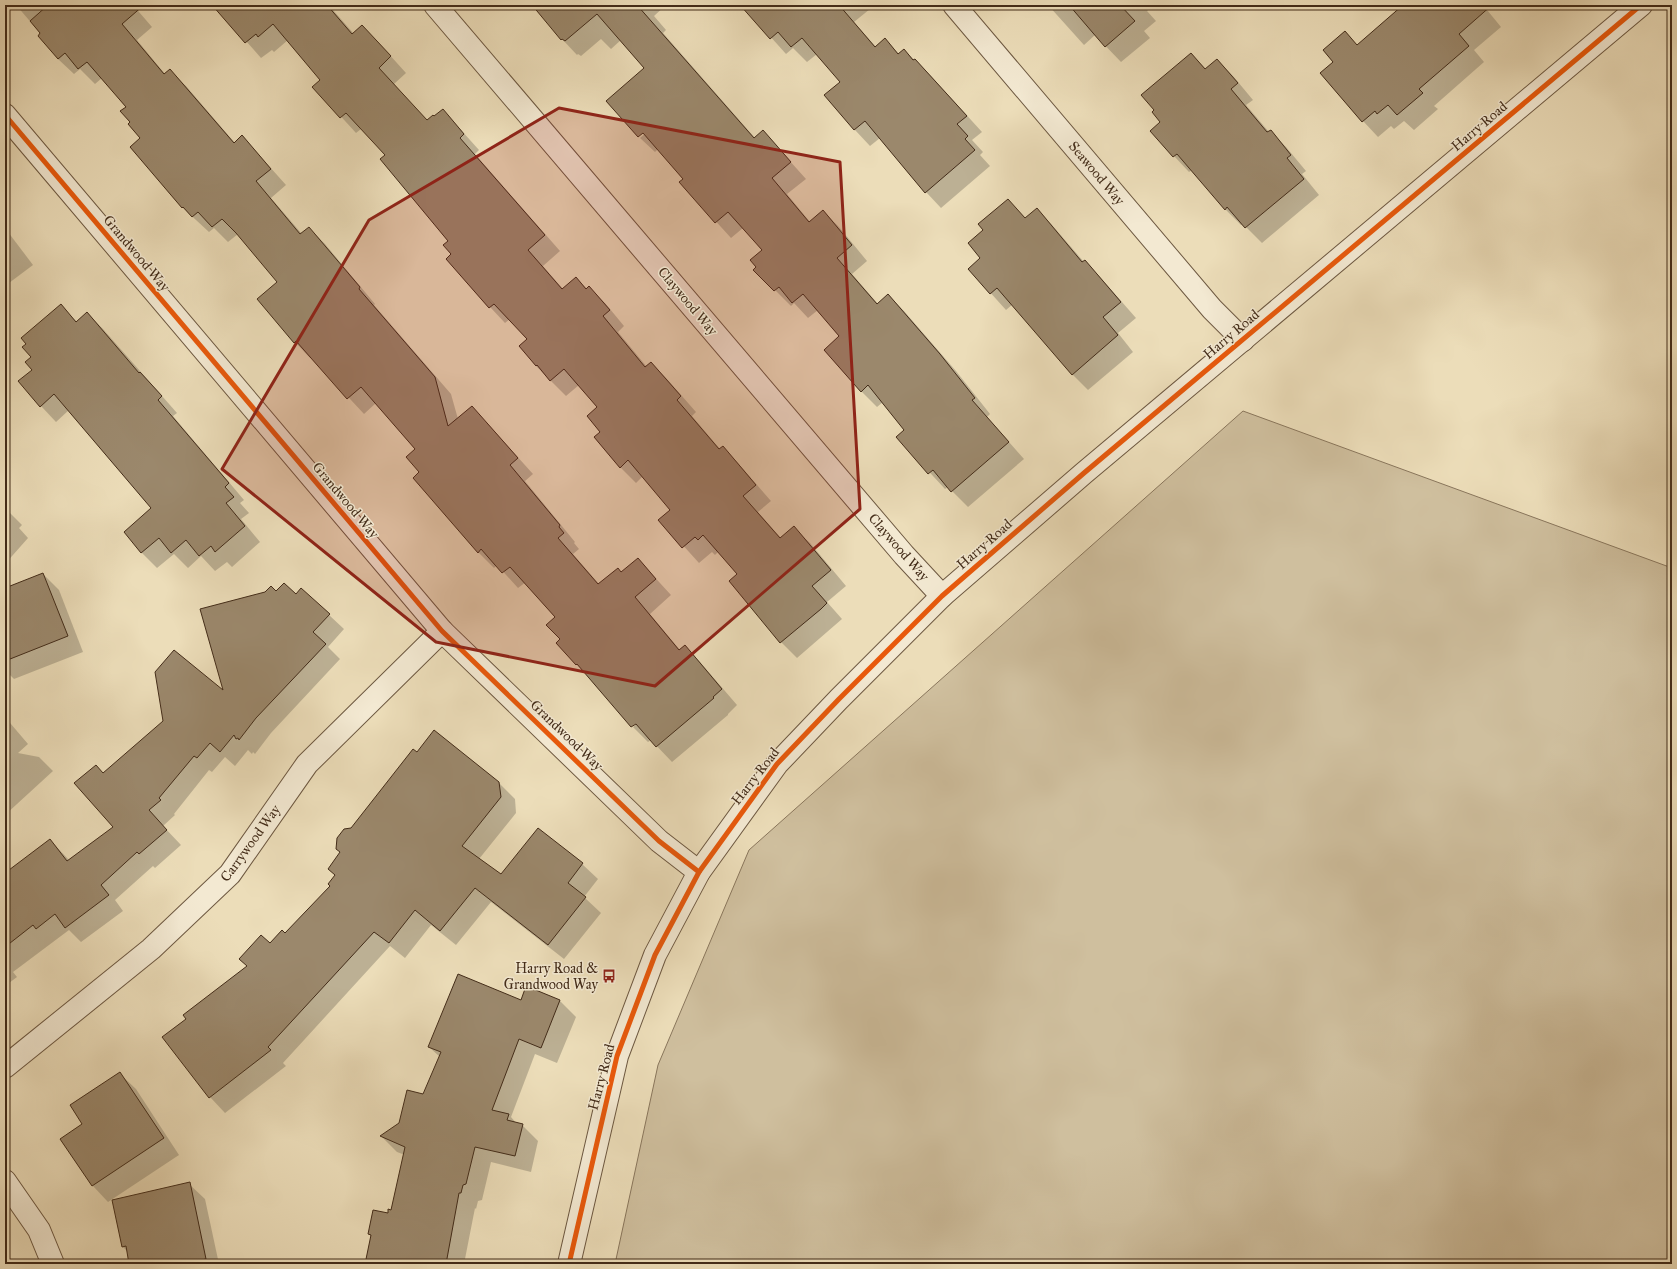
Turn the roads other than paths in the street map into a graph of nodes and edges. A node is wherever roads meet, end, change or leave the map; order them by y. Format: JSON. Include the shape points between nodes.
{"nodes":[{"id":1,"x":435,"y":5,"type":"edge"},
{"id":2,"x":954,"y":5,"type":"edge"},
{"id":3,"x":1641,"y":5,"type":"edge"},
{"id":4,"x":5,"y":115,"type":"edge"},
{"id":5,"x":1243,"y":340,"type":"junction"},
{"id":6,"x":942,"y":596,"type":"junction"},
{"id":7,"x":442,"y":631,"type":"junction"},
{"id":8,"x":699,"y":872,"type":"junction"},
{"id":9,"x":5,"y":1067,"type":"edge"},
{"id":10,"x":5,"y":1181,"type":"edge"},
{"id":11,"x":53,"y":1264,"type":"edge"},
{"id":12,"x":569,"y":1264,"type":"edge"}],
"edges":[{"from":1,"to":6,"type":"street","name":"Claywood Way","via":[[899,549]]},
{"from":2,"to":5,"type":"street","name":"Seawood Way","via":[[1212,309]]},
{"from":3,"to":5,"type":"street","name":"Harry Road"},
{"from":4,"to":7,"type":"street","name":"Grandwood Way"},
{"from":5,"to":6,"type":"street","name":"Harry Road"},
{"from":6,"to":8,"type":"street","name":"Harry Road","via":[[778,764]]},
{"from":7,"to":8,"type":"street","name":"Grandwood Way","via":[[659,841]]},
{"from":7,"to":9,"type":"street","name":"Carrywood Way","via":[[307,764],[230,874],[151,949]]},
{"from":8,"to":12,"type":"street","name":"Harry Road","via":[[656,955],[617,1056]]},
{"from":10,"to":11,"type":"street","via":[[39,1230]]}]}
